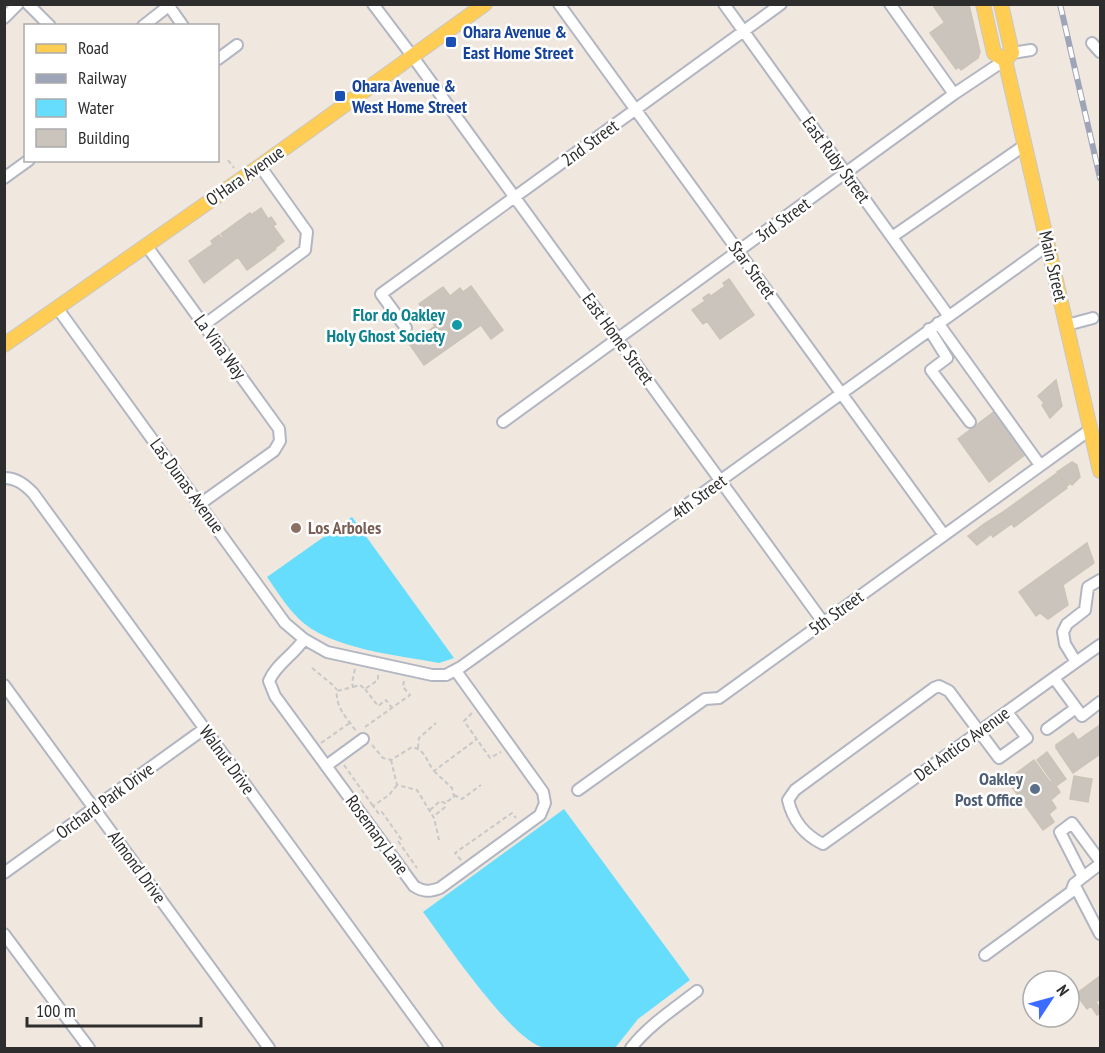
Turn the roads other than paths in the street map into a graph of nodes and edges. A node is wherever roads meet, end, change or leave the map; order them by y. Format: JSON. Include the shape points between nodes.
{"nodes":[{"id":1,"x":18,"y":4,"type":"edge"},
{"id":2,"x":28,"y":4,"type":"edge"},
{"id":3,"x":373,"y":4,"type":"edge"},
{"id":4,"x":485,"y":4,"type":"edge"},
{"id":5,"x":560,"y":4,"type":"edge"},
{"id":6,"x":724,"y":4,"type":"edge"},
{"id":7,"x":781,"y":4,"type":"edge"},
{"id":8,"x":983,"y":4,"type":"edge"},
{"id":9,"x":1001,"y":4,"type":"edge"},
{"id":10,"x":170,"y":5,"type":"edge"},
{"id":11,"x":895,"y":6,"type":"edge"},
{"id":12,"x":4,"y":18,"type":"edge"},
{"id":13,"x":48,"y":24,"type":"edge"},
{"id":14,"x":145,"y":24,"type":"edge"},
{"id":15,"x":182,"y":24,"type":"edge"},
{"id":16,"x":744,"y":32,"type":"junction"},
{"id":17,"x":1092,"y":43,"type":"dead end"},
{"id":18,"x":237,"y":45,"type":"dead end"},
{"id":19,"x":1031,"y":50,"type":"dead end"},
{"id":20,"x":1101,"y":52,"type":"edge"},
{"id":21,"x":413,"y":57,"type":"junction"},
{"id":22,"x":1008,"y":57,"type":"junction"},
{"id":23,"x":219,"y":58,"type":"edge"},
{"id":24,"x":954,"y":94,"type":"junction"},
{"id":25,"x":635,"y":109,"type":"junction"},
{"id":26,"x":1024,"y":145,"type":"junction"},
{"id":27,"x":26,"y":162,"type":"edge"},
{"id":28,"x":260,"y":166,"type":"junction"},
{"id":29,"x":845,"y":174,"type":"junction"},
{"id":30,"x":4,"y":178,"type":"edge"},
{"id":31,"x":515,"y":197,"type":"junction"},
{"id":32,"x":892,"y":237,"type":"junction"},
{"id":33,"x":1048,"y":244,"type":"junction"},
{"id":34,"x":146,"y":245,"type":"junction"},
{"id":35,"x":738,"y":252,"type":"junction"},
{"id":36,"x":58,"y":309,"type":"junction"},
{"id":37,"x":948,"y":315,"type":"junction"},
{"id":38,"x":1093,"y":318,"type":"dead end"},
{"id":39,"x":204,"y":325,"type":"junction"},
{"id":40,"x":1066,"y":325,"type":"junction"},
{"id":41,"x":933,"y":326,"type":"junction"},
{"id":42,"x":406,"y":328,"type":"dead end"},
{"id":43,"x":618,"y":339,"type":"junction"},
{"id":44,"x":4,"y":345,"type":"edge"},
{"id":45,"x":841,"y":393,"type":"junction"},
{"id":46,"x":503,"y":422,"type":"dead end"},
{"id":47,"x":970,"y":422,"type":"dead end"},
{"id":48,"x":1091,"y":429,"type":"junction"},
{"id":49,"x":1040,"y":465,"type":"junction"},
{"id":50,"x":1101,"y":471,"type":"edge"},
{"id":51,"x":8,"y":478,"type":"edge"},
{"id":52,"x":721,"y":481,"type":"junction"},
{"id":53,"x":200,"y":504,"type":"junction"},
{"id":54,"x":944,"y":535,"type":"junction"},
{"id":55,"x":1101,"y":580,"type":"edge"},
{"id":56,"x":823,"y":622,"type":"junction"},
{"id":57,"x":304,"y":639,"type":"junction"},
{"id":58,"x":1101,"y":645,"type":"edge"},
{"id":59,"x":327,"y":652,"type":"joint"},
{"id":60,"x":1076,"y":662,"type":"junction"},
{"id":61,"x":456,"y":671,"type":"junction"},
{"id":62,"x":1054,"y":678,"type":"junction"},
{"id":63,"x":4,"y":685,"type":"edge"},
{"id":64,"x":1101,"y":702,"type":"edge"},
{"id":65,"x":1076,"y":708,"type":"junction"},
{"id":66,"x":1007,"y":712,"type":"junction"},
{"id":67,"x":204,"y":729,"type":"junction"},
{"id":68,"x":1047,"y":729,"type":"dead end"},
{"id":69,"x":980,"y":732,"type":"junction"},
{"id":70,"x":366,"y":740,"type":"road end"},
{"id":71,"x":326,"y":766,"type":"junction"},
{"id":72,"x":578,"y":790,"type":"dead end"},
{"id":73,"x":95,"y":808,"type":"junction"},
{"id":74,"x":1101,"y":863,"type":"edge"},
{"id":75,"x":4,"y":873,"type":"edge"},
{"id":76,"x":1083,"y":877,"type":"junction"},
{"id":77,"x":1074,"y":884,"type":"junction"},
{"id":78,"x":4,"y":934,"type":"edge"},
{"id":79,"x":1101,"y":934,"type":"edge"},
{"id":80,"x":985,"y":956,"type":"dead end"},
{"id":81,"x":697,"y":992,"type":"dead end"},
{"id":82,"x":89,"y":1048,"type":"edge"},
{"id":83,"x":269,"y":1048,"type":"edge"},
{"id":84,"x":437,"y":1048,"type":"edge"},
{"id":85,"x":631,"y":1048,"type":"edge"}],
"edges":[{"from":1,"to":12,"type":"street"},
{"from":2,"to":13,"type":"street"},
{"from":3,"to":21,"type":"street","name":"East Home Street"},
{"from":4,"to":21,"type":"main road","name":"O'Hara Avenue"},
{"from":5,"to":25,"type":"street","name":"Star Street"},
{"from":6,"to":16,"type":"street","name":"East Ruby Street"},
{"from":7,"to":16,"type":"street","name":"2nd Street"},
{"from":8,"to":22,"type":"main road","name":"Main Street","via":[[994,53]]},
{"from":9,"to":22,"type":"main road","name":"Main Street"},
{"from":10,"to":14,"type":"street"},
{"from":10,"to":15,"type":"street"},
{"from":11,"to":24,"type":"street"},
{"from":16,"to":25,"type":"street","name":"2nd Street"},
{"from":16,"to":29,"type":"street","name":"East Ruby Street"},
{"from":17,"to":20,"type":"street"},
{"from":18,"to":23,"type":"street"},
{"from":19,"to":22,"type":"street"},
{"from":21,"to":28,"type":"main road","name":"O'Hara Avenue"},
{"from":21,"to":31,"type":"street","name":"East Home Street"},
{"from":22,"to":24,"type":"street","name":"3rd Street"},
{"from":22,"to":26,"type":"main road","name":"Main Street"},
{"from":24,"to":29,"type":"street","name":"3rd Street"},
{"from":25,"to":31,"type":"street","name":"2nd Street"},
{"from":25,"to":35,"type":"street","name":"Star Street"},
{"from":26,"to":32,"type":"street"},
{"from":26,"to":33,"type":"main road","name":"Main Street"},
{"from":27,"to":30,"type":"street"},
{"from":28,"to":34,"type":"main road","name":"O'Hara Avenue"},
{"from":28,"to":39,"type":"street","via":[[307,232],[305,250]]},
{"from":29,"to":32,"type":"street","name":"East Ruby Street"},
{"from":29,"to":35,"type":"street","name":"3rd Street"},
{"from":31,"to":42,"type":"street","name":"2nd Street","via":[[381,294]]},
{"from":31,"to":43,"type":"street","name":"East Home Street"},
{"from":32,"to":37,"type":"street","name":"East Ruby Street"},
{"from":33,"to":37,"type":"street","name":"4th Street"},
{"from":33,"to":40,"type":"main road","name":"Main Street"},
{"from":34,"to":36,"type":"main road","name":"O'Hara Avenue"},
{"from":34,"to":39,"type":"street","name":"La Vina Way"},
{"from":35,"to":43,"type":"street","name":"3rd Street"},
{"from":35,"to":45,"type":"street","name":"Star Street"},
{"from":36,"to":44,"type":"main road","name":"O'Hara Avenue"},
{"from":36,"to":53,"type":"street","name":"Las Dunas Avenue"},
{"from":37,"to":41,"type":"street","name":"4th Street"},
{"from":38,"to":40,"type":"street"},
{"from":39,"to":53,"type":"street","name":"La Vina Way","via":[[279,429],[280,441],[274,451]]},
{"from":40,"to":48,"type":"main road","name":"Main Street"},
{"from":41,"to":45,"type":"street","name":"4th Street"},
{"from":41,"to":47,"type":"street","via":[[947,358],[931,370]]},
{"from":41,"to":49,"type":"street"},
{"from":43,"to":46,"type":"street","name":"3rd Street"},
{"from":43,"to":52,"type":"street","name":"East Home Street"},
{"from":45,"to":52,"type":"street","name":"4th Street"},
{"from":45,"to":54,"type":"street","name":"Star Street"},
{"from":48,"to":49,"type":"street","name":"5th Street"},
{"from":48,"to":50,"type":"main road","name":"Main Street"},
{"from":49,"to":54,"type":"street","name":"5th Street"},
{"from":51,"to":67,"type":"street","name":"Walnut Drive","via":[[33,493]]},
{"from":52,"to":56,"type":"street","name":"East Home Street"},
{"from":52,"to":61,"type":"street","name":"4th Street"},
{"from":53,"to":57,"type":"street","name":"Las Dunas Avenue","via":[[285,623]]},
{"from":54,"to":56,"type":"street","name":"5th Street"},
{"from":55,"to":60,"type":"street","via":[[1088,587],[1085,610],[1063,632],[1065,645]]},
{"from":56,"to":72,"type":"street","name":"5th Street","via":[[719,698],[705,699]]},
{"from":57,"to":59,"type":"street","name":"Las Dunas Avenue"},
{"from":57,"to":71,"type":"street","name":"Rosemary Lane","via":[[269,681],[275,696]]},
{"from":58,"to":60,"type":"street","name":"Del Antico Avenue"},
{"from":59,"to":61,"type":"street","name":"4th Street","via":[[432,675]]},
{"from":60,"to":62,"type":"street","name":"Del Antico Avenue"},
{"from":61,"to":71,"type":"street","name":"Rosemary Lane","via":[[543,792],[545,803],[540,815],[523,828],[440,888],[421,890],[414,886]]},
{"from":62,"to":65,"type":"street"},
{"from":62,"to":66,"type":"street","name":"Del Antico Avenue"},
{"from":63,"to":73,"type":"street","name":"Almond Drive"},
{"from":64,"to":65,"type":"street","via":[[1082,716]]},
{"from":65,"to":68,"type":"street"},
{"from":66,"to":69,"type":"street","name":"Del Antico Avenue"},
{"from":66,"to":69,"type":"street","via":[[1027,738],[999,758]]},
{"from":67,"to":73,"type":"street","name":"Orchard Park Drive"},
{"from":67,"to":84,"type":"street","name":"Walnut Drive"},
{"from":69,"to":69,"type":"street","name":"Del Antico Avenue","via":[[824,844],[812,839],[792,816],[788,800],[795,790],[934,687],[949,692]]},
{"from":70,"to":71,"type":"street"},
{"from":73,"to":75,"type":"street","name":"Orchard Park Drive"},
{"from":73,"to":83,"type":"street","name":"Almond Drive"},
{"from":74,"to":76,"type":"street"},
{"from":74,"to":76,"type":"street","via":[[1072,823],[1060,832]]},
{"from":76,"to":77,"type":"street"},
{"from":77,"to":79,"type":"street"},
{"from":77,"to":80,"type":"street","via":[[1071,892]]},
{"from":78,"to":82,"type":"street"},
{"from":81,"to":85,"type":"street","via":[[641,1035]]}]}
